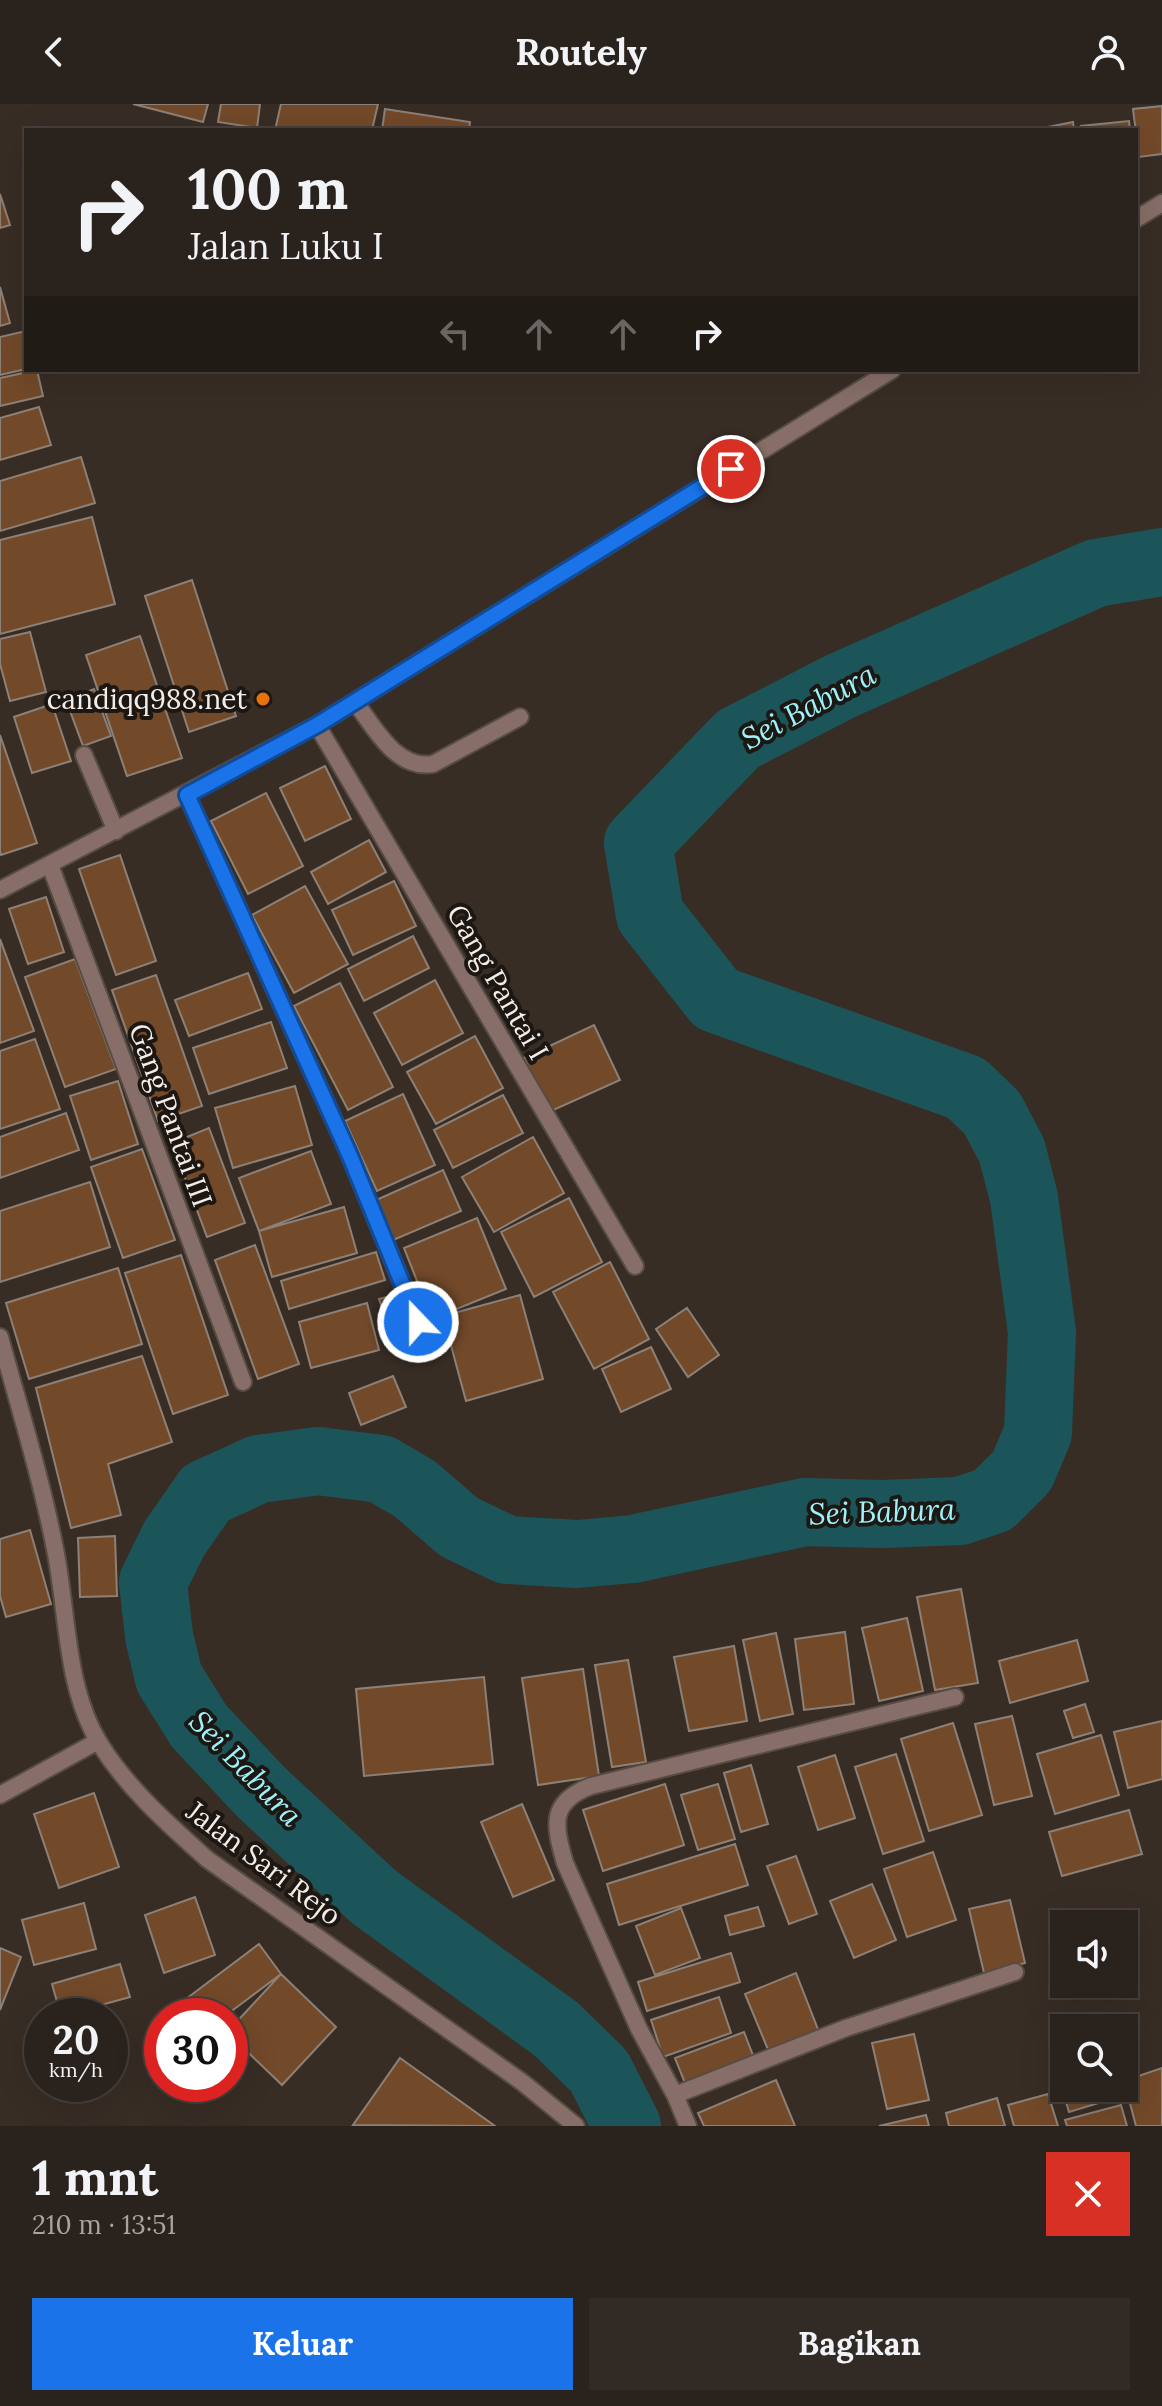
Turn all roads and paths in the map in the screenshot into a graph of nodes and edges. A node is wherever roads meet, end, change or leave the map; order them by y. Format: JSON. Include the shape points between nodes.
{"nodes":[{"id":1,"x":1162,"y":203,"type":"edge"},
{"id":2,"x":1138,"y":218,"type":"edge"},
{"id":3,"x":889,"y":372,"type":"edge"},
{"id":4,"x":355,"y":702,"type":"junction"},
{"id":5,"x":520,"y":717,"type":"dead end"},
{"id":6,"x":317,"y":725,"type":"junction"},
{"id":7,"x":84,"y":755,"type":"dead end"},
{"id":8,"x":187,"y":795,"type":"junction"},
{"id":9,"x":116,"y":831,"type":"junction"},
{"id":10,"x":50,"y":865,"type":"junction"},
{"id":11,"x":0,"y":890,"type":"edge"},
{"id":12,"x":635,"y":1266,"type":"dead end"},
{"id":13,"x":418,"y":1322,"type":"dead end"},
{"id":14,"x":0,"y":1337,"type":"edge"},
{"id":15,"x":243,"y":1382,"type":"dead end"},
{"id":16,"x":955,"y":1697,"type":"dead end"},
{"id":17,"x":98,"y":1741,"type":"junction"},
{"id":18,"x":0,"y":1795,"type":"edge"},
{"id":19,"x":1015,"y":1972,"type":"dead end"},
{"id":20,"x":675,"y":2095,"type":"junction"},
{"id":21,"x":576,"y":2126,"type":"edge"},
{"id":22,"x":688,"y":2126,"type":"edge"}],
"edges":[{"from":1,"to":2,"type":"street"},
{"from":3,"to":4,"type":"street"},
{"from":4,"to":5,"type":"street","via":[[404,762],[418,767]]},
{"from":4,"to":6,"type":"street"},
{"from":6,"to":8,"type":"street"},
{"from":6,"to":12,"type":"street","name":"Gang Pantai I"},
{"from":7,"to":9,"type":"street"},
{"from":8,"to":9,"type":"street"},
{"from":8,"to":13,"type":"street","via":[[350,1156]]},
{"from":9,"to":10,"type":"street"},
{"from":10,"to":11,"type":"street"},
{"from":10,"to":15,"type":"street","name":"Gang Pantai III"},
{"from":14,"to":17,"type":"street","name":"Jalan Sari Rejo","via":[[55,1549],[73,1664]]},
{"from":16,"to":20,"type":"street","via":[[591,1786],[566,1800],[556,1821],[565,1863],[639,2029]]},
{"from":17,"to":18,"type":"street"},
{"from":17,"to":21,"type":"street","name":"Jalan Sari Rejo","via":[[162,1820],[207,1859]]},
{"from":19,"to":20,"type":"street","via":[[846,2028]]},
{"from":20,"to":22,"type":"street"}]}
